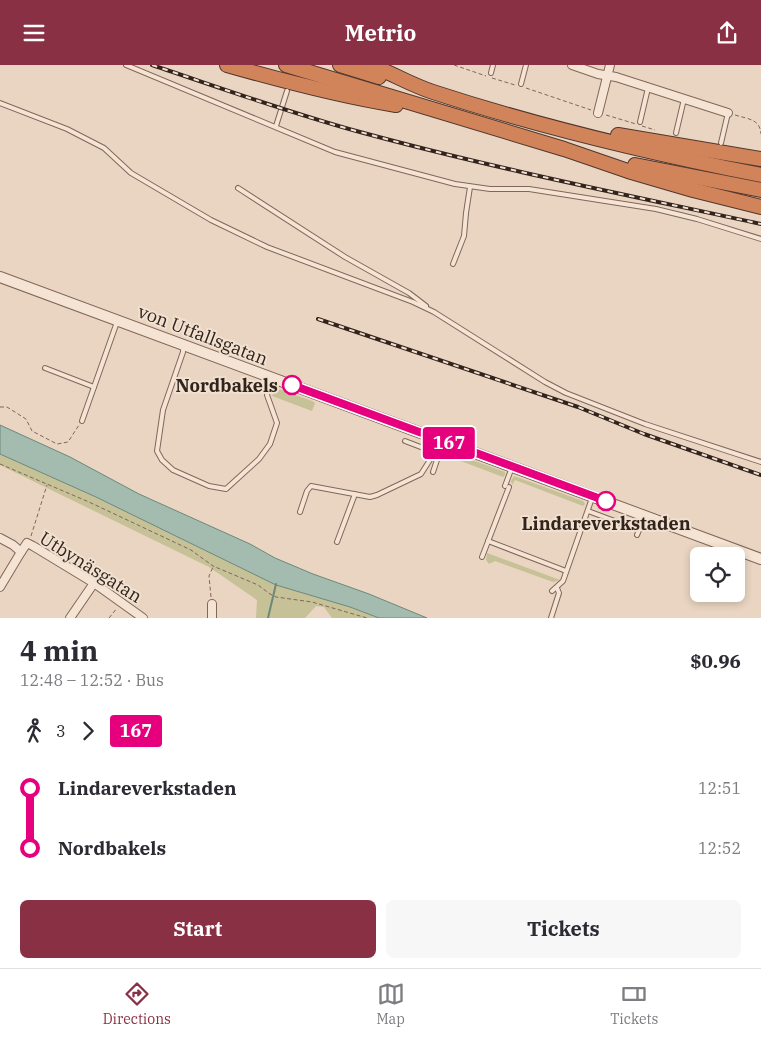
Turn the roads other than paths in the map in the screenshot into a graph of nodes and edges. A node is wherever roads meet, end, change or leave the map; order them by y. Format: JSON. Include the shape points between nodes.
{"nodes":[{"id":1,"x":126,"y":65,"type":"edge"},
{"id":2,"x":227,"y":65,"type":"edge"},
{"id":3,"x":286,"y":65,"type":"edge"},
{"id":4,"x":340,"y":65,"type":"edge"},
{"id":5,"x":370,"y":65,"type":"edge"},
{"id":6,"x":493,"y":65,"type":"edge"},
{"id":7,"x":526,"y":65,"type":"edge"},
{"id":8,"x":572,"y":65,"type":"edge"},
{"id":9,"x":610,"y":65,"type":"edge"},
{"id":10,"x":491,"y":73,"type":"dead end"},
{"id":11,"x":607,"y":76,"type":"junction"},
{"id":12,"x":521,"y":83,"type":"dead end"},
{"id":13,"x":648,"y":87,"type":"junction"},
{"id":14,"x":287,"y":91,"type":"dead end"},
{"id":15,"x":430,"y":92,"type":"junction"},
{"id":16,"x":684,"y":99,"type":"junction"},
{"id":17,"x":0,"y":103,"type":"edge"},
{"id":18,"x":598,"y":113,"type":"dead end"},
{"id":19,"x":728,"y":113,"type":"joint"},
{"id":20,"x":447,"y":114,"type":"junction"},
{"id":21,"x":529,"y":121,"type":"junction"},
{"id":22,"x":640,"y":122,"type":"dead end"},
{"id":23,"x":276,"y":126,"type":"junction"},
{"id":24,"x":676,"y":133,"type":"dead end"},
{"id":25,"x":721,"y":143,"type":"dead end"},
{"id":26,"x":571,"y":152,"type":"junction"},
{"id":27,"x":761,"y":159,"type":"edge"},
{"id":28,"x":761,"y":175,"type":"edge"},
{"id":29,"x":470,"y":187,"type":"junction"},
{"id":30,"x":238,"y":188,"type":"dead end"},
{"id":31,"x":761,"y":190,"type":"edge"},
{"id":32,"x":761,"y":207,"type":"edge"},
{"id":33,"x":761,"y":239,"type":"edge"},
{"id":34,"x":453,"y":264,"type":"dead end"},
{"id":35,"x":0,"y":277,"type":"edge"},
{"id":36,"x":434,"y":312,"type":"junction"},
{"id":37,"x":118,"y":320,"type":"junction"},
{"id":38,"x":182,"y":343,"type":"junction"},
{"id":39,"x":45,"y":368,"type":"dead end"},
{"id":40,"x":272,"y":378,"type":"junction"},
{"id":41,"x":94,"y":387,"type":"junction"},
{"id":42,"x":82,"y":421,"type":"road end"},
{"id":43,"x":440,"y":440,"type":"junction"},
{"id":44,"x":405,"y":441,"type":"dead end"},
{"id":45,"x":435,"y":453,"type":"junction"},
{"id":46,"x":761,"y":462,"type":"edge"},
{"id":47,"x":512,"y":466,"type":"junction"},
{"id":48,"x":433,"y":472,"type":"dead end"},
{"id":49,"x":355,"y":494,"type":"junction"},
{"id":50,"x":592,"y":496,"type":"junction"},
{"id":51,"x":588,"y":511,"type":"junction"},
{"id":52,"x":300,"y":513,"type":"dead end"},
{"id":53,"x":645,"y":516,"type":"junction"},
{"id":54,"x":639,"y":530,"type":"junction"},
{"id":55,"x":637,"y":535,"type":"dead end"},
{"id":56,"x":0,"y":538,"type":"edge"},
{"id":57,"x":488,"y":541,"type":"junction"},
{"id":58,"x":337,"y":542,"type":"dead end"},
{"id":59,"x":21,"y":552,"type":"junction"},
{"id":60,"x":482,"y":557,"type":"dead end"},
{"id":61,"x":761,"y":559,"type":"edge"},
{"id":62,"x":566,"y":571,"type":"junction"},
{"id":63,"x":94,"y":583,"type":"junction"},
{"id":64,"x":0,"y":587,"type":"edge"},
{"id":65,"x":557,"y":588,"type":"junction"},
{"id":66,"x":552,"y":591,"type":"dead end"},
{"id":67,"x":212,"y":604,"type":"road end"},
{"id":68,"x":70,"y":618,"type":"edge"},
{"id":69,"x":143,"y":618,"type":"edge"},
{"id":70,"x":212,"y":618,"type":"edge"},
{"id":71,"x":551,"y":618,"type":"edge"}],
"edges":[{"from":1,"to":23,"type":"lane"},
{"from":2,"to":20,"type":"highway","via":[[350,98]]},
{"from":3,"to":20,"type":"highway"},
{"from":4,"to":15,"type":"highway"},
{"from":5,"to":15,"type":"highway"},
{"from":6,"to":10,"type":"lane"},
{"from":7,"to":12,"type":"lane"},
{"from":8,"to":11,"type":"street"},
{"from":9,"to":11,"type":"street"},
{"from":11,"to":13,"type":"street"},
{"from":11,"to":18,"type":"street"},
{"from":13,"to":16,"type":"street"},
{"from":13,"to":22,"type":"lane"},
{"from":14,"to":23,"type":"lane"},
{"from":15,"to":21,"type":"highway"},
{"from":16,"to":19,"type":"street"},
{"from":16,"to":24,"type":"lane"},
{"from":17,"to":36,"type":"lane","via":[[67,129],[104,148],[131,173],[211,220]]},
{"from":19,"to":25,"type":"lane"},
{"from":20,"to":26,"type":"highway"},
{"from":21,"to":27,"type":"highway","via":[[569,125],[633,139]]},
{"from":21,"to":28,"type":"highway","via":[[681,160]]},
{"from":23,"to":29,"type":"lane","via":[[335,152]]},
{"from":26,"to":31,"type":"highway"},
{"from":26,"to":32,"type":"highway","via":[[674,185]]},
{"from":29,"to":33,"type":"lane","via":[[529,189],[656,209]]},
{"from":29,"to":34,"type":"lane","via":[[464,236]]},
{"from":30,"to":36,"type":"lane","via":[[345,257],[401,288]]},
{"from":35,"to":37,"type":"street","name":"von Utfallsgatan"},
{"from":36,"to":46,"type":"lane","via":[[566,393],[645,424]]},
{"from":37,"to":38,"type":"street","name":"von Utfallsgatan"},
{"from":37,"to":41,"type":"lane"},
{"from":38,"to":40,"type":"street","name":"von Utfallsgatan"},
{"from":38,"to":40,"type":"lane","via":[[184,352],[163,410],[157,451],[162,461],[173,470],[209,486],[226,489],[259,459],[270,444],[277,423],[267,395]]},
{"from":39,"to":41,"type":"lane"},
{"from":40,"to":43,"type":"street","name":"von Utfallsgatan"},
{"from":41,"to":42,"type":"lane"},
{"from":43,"to":45,"type":"lane"},
{"from":43,"to":47,"type":"street","name":"von Utfallsgatan"},
{"from":44,"to":45,"type":"lane"},
{"from":45,"to":48,"type":"lane","via":[[439,454]]},
{"from":45,"to":49,"type":"lane","via":[[418,477],[370,497]]},
{"from":47,"to":50,"type":"street","name":"von Utfallsgatan"},
{"from":47,"to":57,"type":"lane"},
{"from":49,"to":52,"type":"lane","via":[[312,486],[307,491]]},
{"from":49,"to":58,"type":"lane"},
{"from":50,"to":51,"type":"lane"},
{"from":50,"to":53,"type":"street","name":"von Utfallsgatan"},
{"from":51,"to":54,"type":"lane"},
{"from":51,"to":62,"type":"lane"},
{"from":53,"to":54,"type":"lane"},
{"from":53,"to":61,"type":"street","name":"von Utfallsgatan"},
{"from":54,"to":55,"type":"lane"},
{"from":56,"to":59,"type":"street","name":"Utbynäsgatan"},
{"from":57,"to":60,"type":"lane"},
{"from":57,"to":62,"type":"lane"},
{"from":59,"to":63,"type":"street","name":"Utbynäsgatan","via":[[27,543]]},
{"from":59,"to":64,"type":"street"},
{"from":62,"to":65,"type":"lane"},
{"from":63,"to":68,"type":"street"},
{"from":63,"to":69,"type":"street","name":"Utbynäsgatan"},
{"from":65,"to":66,"type":"lane"},
{"from":65,"to":71,"type":"lane","via":[[559,593]]},
{"from":67,"to":70,"type":"street"}]}
